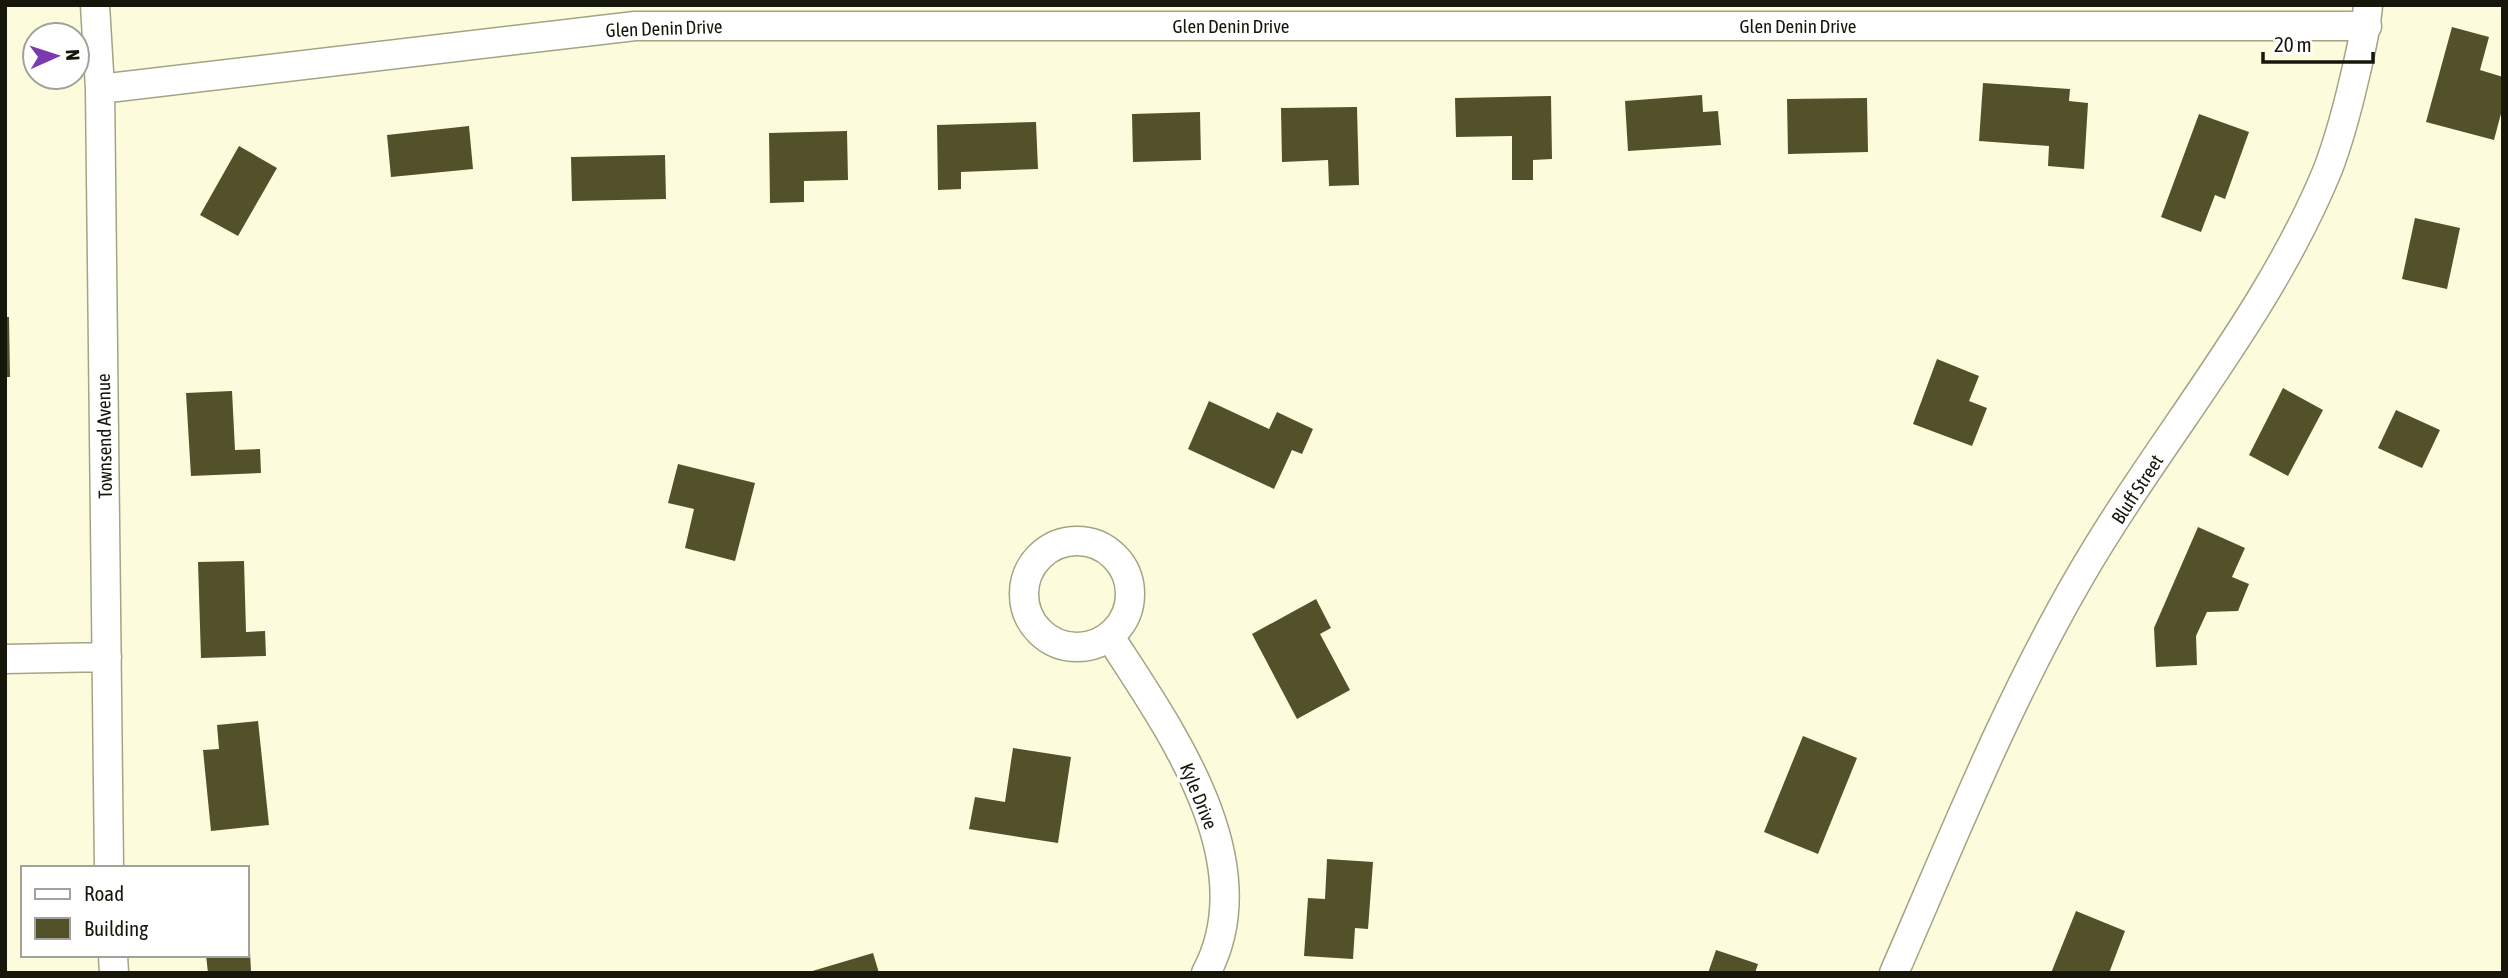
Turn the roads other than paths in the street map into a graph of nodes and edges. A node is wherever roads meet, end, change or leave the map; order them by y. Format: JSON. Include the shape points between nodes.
{"nodes":[{"id":1,"x":95,"y":5,"type":"edge"},
{"id":2,"x":2367,"y":16,"type":"edge"},
{"id":3,"x":100,"y":89,"type":"junction"},
{"id":4,"x":1110,"y":637,"type":"dead end"},
{"id":5,"x":107,"y":657,"type":"junction"},
{"id":6,"x":5,"y":659,"type":"edge"},
{"id":7,"x":109,"y":866,"type":"edge"},
{"id":8,"x":1206,"y":973,"type":"edge"},
{"id":9,"x":1894,"y":973,"type":"edge"}],
"edges":[{"from":1,"to":3,"type":"street","name":"Townsend Avenue"},
{"from":2,"to":3,"type":"street","name":"Glen Denin Drive","via":[[635,26]]},
{"from":2,"to":9,"type":"street","name":"Bluff Street","via":[[2344,123],[2309,210],[2267,288],[2079,578],[2000,730]]},
{"from":3,"to":5,"type":"street","name":"Townsend Avenue"},
{"from":4,"to":8,"type":"street","name":"Kyle Drive","via":[[1170,730],[1207,807],[1219,848],[1224,890],[1221,929]]},
{"from":5,"to":6,"type":"street"},
{"from":5,"to":7,"type":"street","name":"Townsend Avenue"}]}
